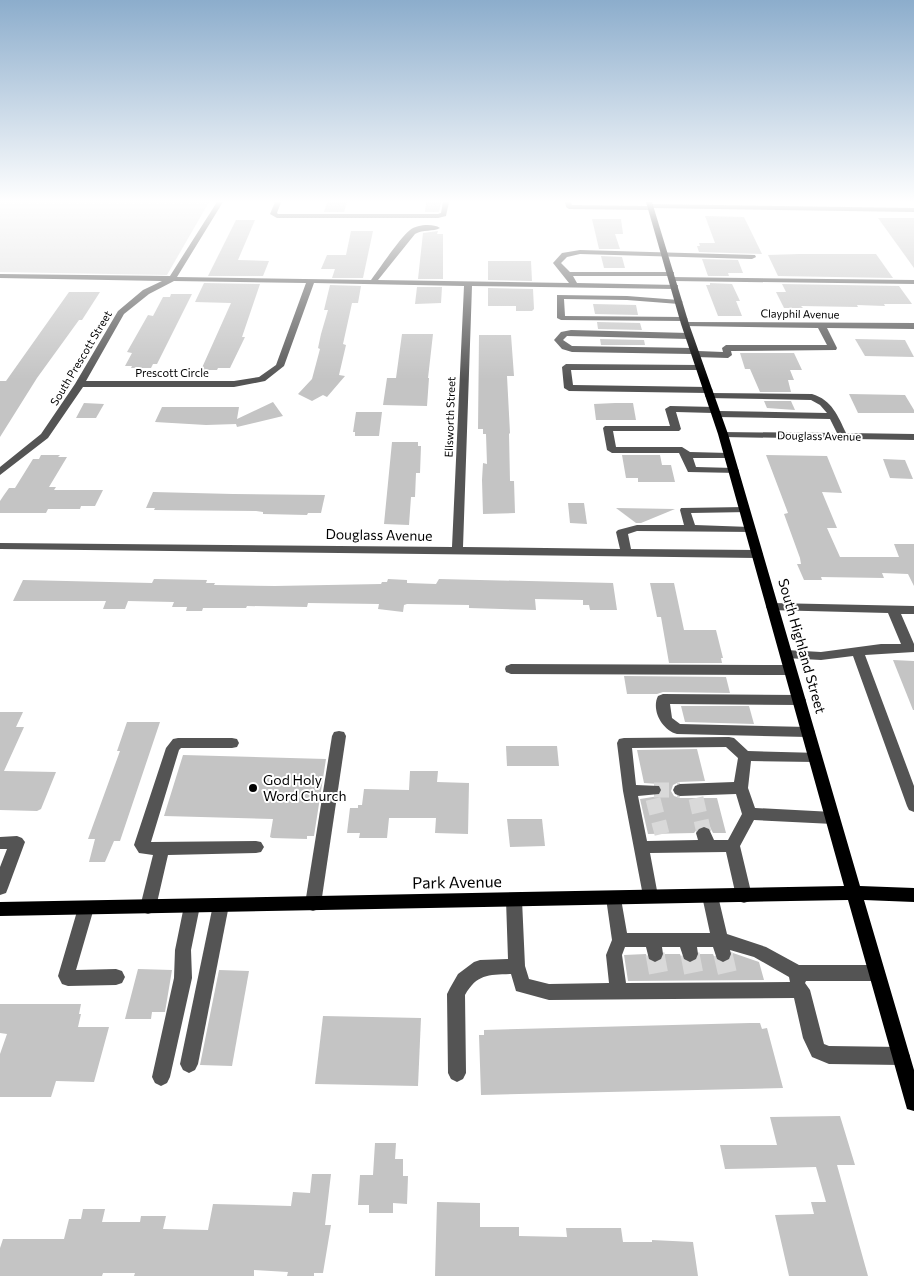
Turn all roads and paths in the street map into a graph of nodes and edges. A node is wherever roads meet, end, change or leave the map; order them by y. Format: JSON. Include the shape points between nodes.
{"nodes":[{"id":1,"x":183,"y":262,"type":"edge"},
{"id":2,"x":388,"y":262,"type":"edge"},
{"id":3,"x":558,"y":262,"type":"edge"},
{"id":4,"x":621,"y":262,"type":"edge"},
{"id":5,"x":642,"y":262,"type":"edge"},
{"id":6,"x":668,"y":262,"type":"edge"},
{"id":7,"x":632,"y":264,"type":"junction"},
{"id":8,"x":569,"y":274,"type":"junction"},
{"id":9,"x":0,"y":276,"type":"edge"},
{"id":10,"x":172,"y":279,"type":"junction"},
{"id":11,"x":673,"y":280,"type":"junction"},
{"id":12,"x":311,"y":281,"type":"junction"},
{"id":13,"x":372,"y":282,"type":"junction"},
{"id":14,"x":914,"y":282,"type":"edge"},
{"id":15,"x":468,"y":284,"type":"junction"},
{"id":16,"x":574,"y":286,"type":"junction"},
{"id":17,"x":679,"y":302,"type":"junction"},
{"id":18,"x":684,"y":322,"type":"junction"},
{"id":19,"x":821,"y":325,"type":"junction"},
{"id":20,"x":914,"y":326,"type":"edge"},
{"id":21,"x":689,"y":336,"type":"junction"},
{"id":22,"x":695,"y":352,"type":"junction"},
{"id":23,"x":700,"y":368,"type":"junction"},
{"id":24,"x":664,"y":378,"type":"junction"},
{"id":25,"x":80,"y":384,"type":"junction"},
{"id":26,"x":709,"y":393,"type":"junction"},
{"id":27,"x":716,"y":412,"type":"junction"},
{"id":28,"x":833,"y":416,"type":"junction"},
{"id":29,"x":676,"y":429,"type":"junction"},
{"id":30,"x":723,"y":434,"type":"junction"},
{"id":31,"x":843,"y":436,"type":"junction"},
{"id":32,"x":914,"y":437,"type":"edge"},
{"id":33,"x":685,"y":453,"type":"junction"},
{"id":34,"x":729,"y":456,"type":"junction"},
{"id":35,"x":734,"y":471,"type":"junction"},
{"id":36,"x":0,"y":472,"type":"edge"},
{"id":37,"x":745,"y":510,"type":"junction"},
{"id":38,"x":690,"y":528,"type":"junction"},
{"id":39,"x":750,"y":530,"type":"junction"},
{"id":40,"x":0,"y":546,"type":"edge"},
{"id":41,"x":457,"y":551,"type":"junction"},
{"id":42,"x":626,"y":553,"type":"junction"},
{"id":43,"x":757,"y":554,"type":"junction"},
{"id":44,"x":772,"y":607,"type":"junction"},
{"id":45,"x":893,"y":610,"type":"junction"},
{"id":46,"x":914,"y":610,"type":"edge"},
{"id":47,"x":911,"y":648,"type":"edge"},
{"id":48,"x":857,"y":651,"type":"junction"},
{"id":49,"x":786,"y":654,"type":"junction"},
{"id":50,"x":511,"y":670,"type":"dead end"},
{"id":51,"x":790,"y":670,"type":"junction"},
{"id":52,"x":799,"y":700,"type":"junction"},
{"id":53,"x":808,"y":732,"type":"junction"},
{"id":54,"x":339,"y":736,"type":"dead end"},
{"id":55,"x":232,"y":743,"type":"dead end"},
{"id":56,"x":744,"y":756,"type":"junction"},
{"id":57,"x":815,"y":757,"type":"junction"},
{"id":58,"x":910,"y":787,"type":"edge"},
{"id":59,"x":741,"y":788,"type":"junction"},
{"id":60,"x":630,"y":791,"type":"junction"},
{"id":61,"x":652,"y":793,"type":"tunnel mouth"},
{"id":62,"x":690,"y":793,"type":"tunnel mouth"},
{"id":63,"x":914,"y":806,"type":"edge"},
{"id":64,"x":750,"y":814,"type":"junction"},
{"id":65,"x":833,"y":818,"type":"junction"},
{"id":66,"x":0,"y":842,"type":"edge"},
{"id":67,"x":256,"y":846,"type":"dead end"},
{"id":68,"x":732,"y":846,"type":"junction"},
{"id":69,"x":641,"y":847,"type":"junction"},
{"id":70,"x":162,"y":849,"type":"junction"},
{"id":71,"x":0,"y":888,"type":"edge"},
{"id":72,"x":854,"y":894,"type":"junction"},
{"id":73,"x":914,"y":895,"type":"edge"},
{"id":74,"x":650,"y":896,"type":"junction"},
{"id":75,"x":710,"y":896,"type":"junction"},
{"id":76,"x":744,"y":896,"type":"junction"},
{"id":77,"x":614,"y":898,"type":"junction"},
{"id":78,"x":514,"y":900,"type":"junction"},
{"id":79,"x":313,"y":904,"type":"junction"},
{"id":80,"x":221,"y":905,"type":"junction"},
{"id":81,"x":192,"y":906,"type":"junction"},
{"id":82,"x":148,"y":907,"type":"junction"},
{"id":83,"x":86,"y":908,"type":"junction"},
{"id":84,"x":0,"y":909,"type":"edge"},
{"id":85,"x":620,"y":940,"type":"junction"},
{"id":86,"x":721,"y":947,"type":"junction"},
{"id":87,"x":517,"y":966,"type":"junction"},
{"id":88,"x":877,"y":973,"type":"junction"},
{"id":89,"x":116,"y":977,"type":"dead end"},
{"id":90,"x":799,"y":982,"type":"junction"},
{"id":91,"x":618,"y":991,"type":"junction"},
{"id":92,"x":901,"y":1056,"type":"junction"},
{"id":93,"x":189,"y":1064,"type":"dead end"},
{"id":94,"x":456,"y":1073,"type":"dead end"},
{"id":95,"x":161,"y":1077,"type":"dead end"},
{"id":96,"x":914,"y":1102,"type":"edge"}],
"edges":[{"from":1,"to":10,"type":"street"},
{"from":2,"to":13,"type":"street"},
{"from":3,"to":8,"type":"street","via":[[561,269]]},
{"from":4,"to":7,"type":"street"},
{"from":5,"to":7,"type":"street"},
{"from":6,"to":11,"type":"main road","name":"South Highland Street"},
{"from":7,"to":8,"type":"street"},
{"from":7,"to":11,"type":"street"},
{"from":8,"to":16,"type":"street"},
{"from":9,"to":10,"type":"street"},
{"from":10,"to":12,"type":"street"},
{"from":10,"to":25,"type":"street","name":"South Prescott Street","via":[[146,292],[121,313]]},
{"from":11,"to":14,"type":"street"},
{"from":11,"to":16,"type":"street"},
{"from":11,"to":17,"type":"main road","name":"South Highland Street"},
{"from":12,"to":13,"type":"street"},
{"from":12,"to":25,"type":"street","name":"Prescott Circle","via":[[280,366],[262,379],[234,384]]},
{"from":13,"to":15,"type":"street"},
{"from":15,"to":16,"type":"street"},
{"from":15,"to":41,"type":"street","name":"Ellsworth Street"},
{"from":17,"to":18,"type":"main road","name":"South Highland Street"},
{"from":17,"to":18,"type":"street","name":"Clayphil Avenue","via":[[560,297],[562,318]]},
{"from":18,"to":19,"type":"street","name":"Clayphil Avenue"},
{"from":18,"to":21,"type":"main road","name":"South Highland Street"},
{"from":19,"to":20,"type":"street","name":"Clayphil Avenue"},
{"from":19,"to":22,"type":"street","via":[[833,348],[726,348],[728,355]]},
{"from":21,"to":22,"type":"main road","name":"South Highland Street"},
{"from":21,"to":22,"type":"street","via":[[571,333],[558,340],[572,349]]},
{"from":22,"to":23,"type":"main road","name":"South Highland Street"},
{"from":23,"to":24,"type":"street"},
{"from":23,"to":26,"type":"main road","name":"South Highland Street"},
{"from":24,"to":24,"type":"street","via":[[566,367],[569,388]]},
{"from":24,"to":26,"type":"street"},
{"from":25,"to":36,"type":"street","name":"South Prescott Street","via":[[45,436]]},
{"from":26,"to":27,"type":"main road","name":"South Highland Street"},
{"from":26,"to":28,"type":"street","via":[[812,397],[826,403]]},
{"from":27,"to":28,"type":"street"},
{"from":27,"to":29,"type":"street","via":[[670,410]]},
{"from":27,"to":30,"type":"main road","name":"South Highland Street"},
{"from":28,"to":31,"type":"street"},
{"from":29,"to":33,"type":"street"},
{"from":29,"to":33,"type":"street","via":[[608,428],[612,450]]},
{"from":30,"to":31,"type":"street","name":"Douglass Avenue"},
{"from":30,"to":34,"type":"main road","name":"South Highland Street"},
{"from":31,"to":32,"type":"street","name":"Douglass Avenue"},
{"from":33,"to":34,"type":"street"},
{"from":33,"to":35,"type":"street","via":[[692,470]]},
{"from":34,"to":35,"type":"main road","name":"South Highland Street"},
{"from":35,"to":37,"type":"main road","name":"South Highland Street"},
{"from":37,"to":38,"type":"street","via":[[685,510]]},
{"from":37,"to":39,"type":"main road","name":"South Highland Street"},
{"from":38,"to":39,"type":"street"},
{"from":38,"to":42,"type":"street","via":[[637,528],[622,532]]},
{"from":39,"to":43,"type":"main road","name":"South Highland Street"},
{"from":40,"to":41,"type":"street","name":"Douglass Avenue"},
{"from":41,"to":42,"type":"street","name":"Douglass Avenue"},
{"from":42,"to":43,"type":"street","name":"Douglass Avenue"},
{"from":43,"to":44,"type":"main road","name":"South Highland Street"},
{"from":44,"to":45,"type":"street"},
{"from":44,"to":49,"type":"main road","name":"South Highland Street"},
{"from":45,"to":46,"type":"street"},
{"from":45,"to":47,"type":"street"},
{"from":47,"to":48,"type":"street"},
{"from":48,"to":49,"type":"street","via":[[821,656]]},
{"from":48,"to":58,"type":"street"},
{"from":49,"to":51,"type":"main road","name":"South Highland Street"},
{"from":50,"to":51,"type":"street"},
{"from":51,"to":52,"type":"main road","name":"South Highland Street"},
{"from":52,"to":53,"type":"main road","name":"South Highland Street"},
{"from":52,"to":53,"type":"street","via":[[663,699],[666,720],[677,729]]},
{"from":53,"to":57,"type":"main road","name":"South Highland Street"},
{"from":54,"to":79,"type":"street"},
{"from":55,"to":70,"type":"street","via":[[178,743],[173,748],[142,845],[144,848]]},
{"from":56,"to":57,"type":"street"},
{"from":56,"to":59,"type":"street"},
{"from":56,"to":60,"type":"street","via":[[729,742],[624,743]]},
{"from":57,"to":65,"type":"main road","name":"South Highland Street"},
{"from":58,"to":63,"type":"street"},
{"from":59,"to":62,"type":"street"},
{"from":59,"to":64,"type":"street"},
{"from":60,"to":61,"type":"street"},
{"from":60,"to":69,"type":"street"},
{"from":64,"to":65,"type":"street"},
{"from":64,"to":68,"type":"street"},
{"from":65,"to":72,"type":"main road","name":"South Highland Street"},
{"from":66,"to":71,"type":"street","via":[[17,842]]},
{"from":67,"to":70,"type":"street"},
{"from":68,"to":69,"type":"street","via":[[706,840],[663,841]]},
{"from":68,"to":76,"type":"street"},
{"from":69,"to":74,"type":"street"},
{"from":70,"to":82,"type":"street"},
{"from":72,"to":73,"type":"main road","name":"Park Avenue"},
{"from":72,"to":76,"type":"main road","name":"Park Avenue"},
{"from":72,"to":88,"type":"main road","name":"South Highland Street"},
{"from":74,"to":75,"type":"main road","name":"Park Avenue"},
{"from":74,"to":77,"type":"main road","name":"Park Avenue"},
{"from":75,"to":76,"type":"main road","name":"Park Avenue"},
{"from":75,"to":86,"type":"street"},
{"from":77,"to":78,"type":"main road","name":"Park Avenue"},
{"from":77,"to":85,"type":"street"},
{"from":78,"to":79,"type":"main road","name":"Park Avenue"},
{"from":78,"to":87,"type":"street"},
{"from":79,"to":80,"type":"main road","name":"Park Avenue"},
{"from":80,"to":81,"type":"main road","name":"Park Avenue"},
{"from":80,"to":93,"type":"street"},
{"from":81,"to":82,"type":"main road","name":"Park Avenue"},
{"from":81,"to":95,"type":"street","via":[[183,978]]},
{"from":82,"to":83,"type":"main road","name":"Park Avenue"},
{"from":83,"to":84,"type":"main road","name":"Park Avenue"},
{"from":83,"to":89,"type":"street","via":[[66,976]]},
{"from":85,"to":86,"type":"street","via":[[654,947]]},
{"from":85,"to":91,"type":"street","via":[[614,955]]},
{"from":86,"to":90,"type":"street","via":[[750,947],[777,960]]},
{"from":87,"to":91,"type":"street","via":[[522,984],[550,992]]},
{"from":87,"to":94,"type":"street","via":[[480,968],[464,980],[456,994]]},
{"from":88,"to":90,"type":"street"},
{"from":88,"to":92,"type":"main road","name":"South Highland Street"},
{"from":90,"to":91,"type":"street","via":[[661,986]]},
{"from":90,"to":92,"type":"street","via":[[818,1051],[829,1055]]},
{"from":92,"to":96,"type":"main road","name":"South Highland Street"}]}
